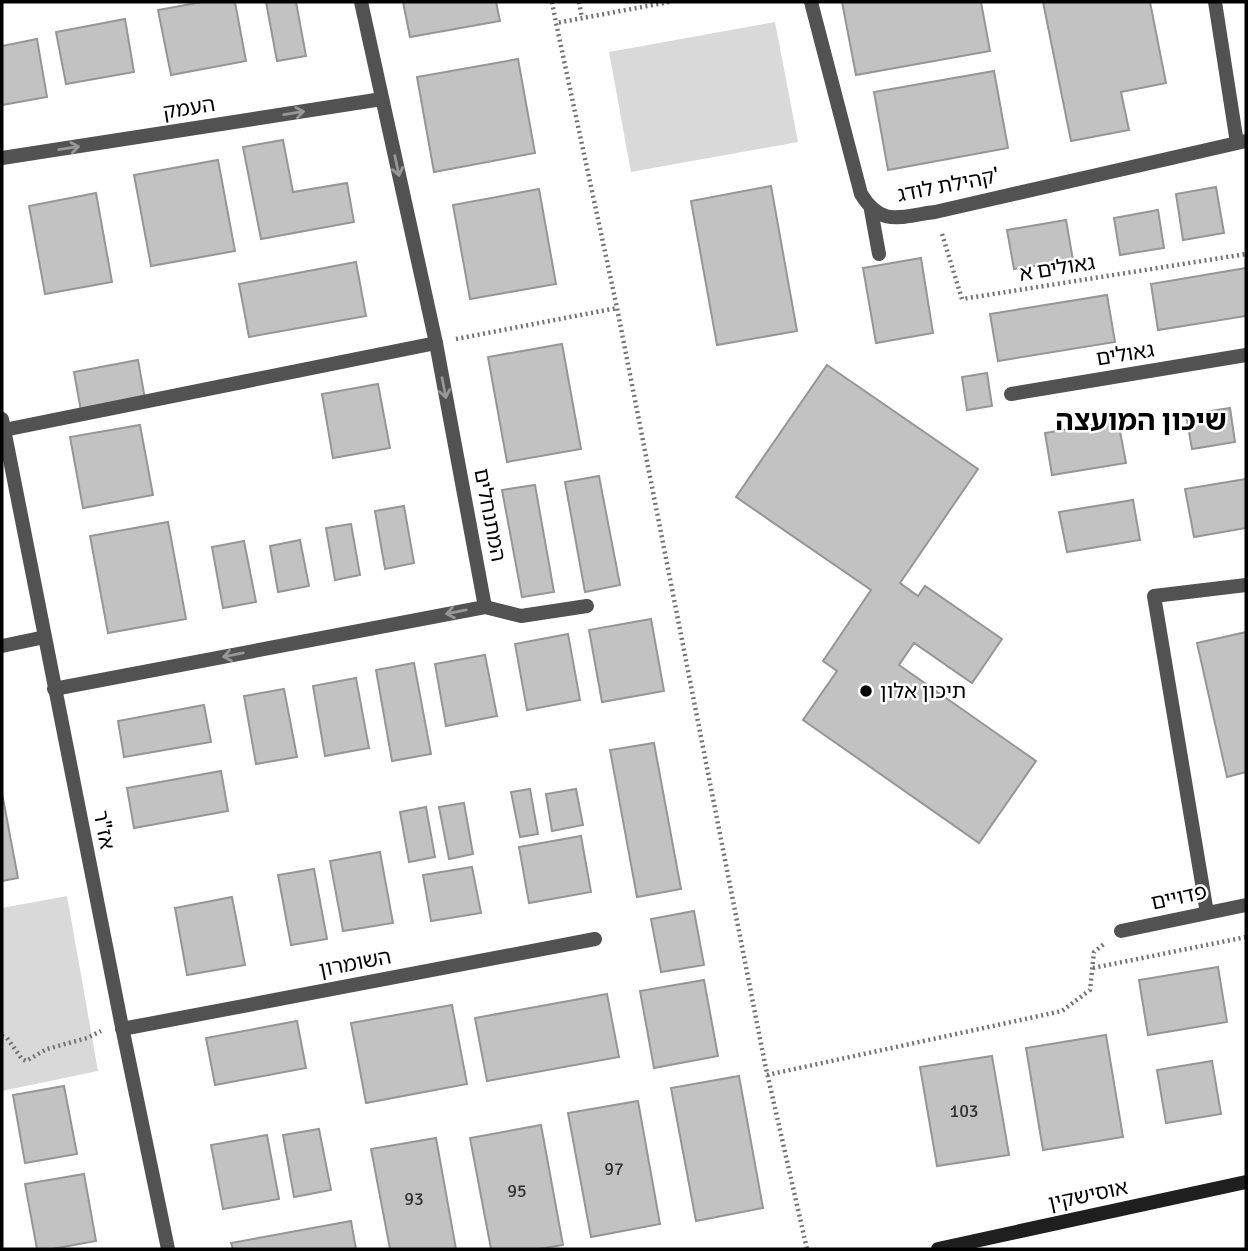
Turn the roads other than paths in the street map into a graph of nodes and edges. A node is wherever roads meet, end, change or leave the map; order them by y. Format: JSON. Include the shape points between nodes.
{"nodes":[{"id":1,"x":361,"y":2,"type":"edge"},
{"id":2,"x":811,"y":2,"type":"edge"},
{"id":3,"x":1214,"y":2,"type":"edge"},
{"id":4,"x":383,"y":99,"type":"junction"},
{"id":5,"x":1242,"y":142,"type":"edge"},
{"id":6,"x":2,"y":158,"type":"edge"},
{"id":7,"x":871,"y":210,"type":"junction"},
{"id":8,"x":879,"y":254,"type":"dead end"},
{"id":9,"x":436,"y":342,"type":"junction"},
{"id":10,"x":1246,"y":355,"type":"edge"},
{"id":11,"x":1011,"y":394,"type":"dead end"},
{"id":12,"x":3,"y":425,"type":"edge"},
{"id":13,"x":1246,"y":585,"type":"edge"},
{"id":14,"x":587,"y":606,"type":"dead end"},
{"id":15,"x":485,"y":607,"type":"junction"},
{"id":16,"x":45,"y":637,"type":"junction"},
{"id":17,"x":2,"y":646,"type":"edge"},
{"id":18,"x":54,"y":689,"type":"junction"},
{"id":19,"x":1246,"y":905,"type":"edge"},
{"id":20,"x":1207,"y":913,"type":"junction"},
{"id":21,"x":1121,"y":931,"type":"road end"},
{"id":22,"x":595,"y":939,"type":"dead end"},
{"id":23,"x":122,"y":1026,"type":"junction"},
{"id":24,"x":1246,"y":1182,"type":"edge"},
{"id":25,"x":168,"y":1249,"type":"edge"},
{"id":26,"x":938,"y":1249,"type":"edge"}],
"edges":[{"from":1,"to":4,"type":"street","name":"המתנחלים"},
{"from":2,"to":7,"type":"street","name":"קהילת לודג'","via":[[861,194]]},
{"from":3,"to":5,"type":"street"},
{"from":6,"to":4,"type":"street","name":"העמק","one_way":true},
{"from":4,"to":9,"type":"street","name":"המתנחלים","one_way":true},
{"from":5,"to":7,"type":"street","name":"קהילת לודג'","via":[[935,212],[888,218]]},
{"from":7,"to":8,"type":"street"},
{"from":9,"to":12,"type":"street"},
{"from":9,"to":15,"type":"street","name":"המתנחלים","one_way":true},
{"from":10,"to":11,"type":"street","name":"גאולים"},
{"from":12,"to":16,"type":"street","name":"אז\"ר"},
{"from":13,"to":20,"type":"street","via":[[1154,596]]},
{"from":14,"to":15,"type":"street","via":[[521,616]]},
{"from":15,"to":18,"type":"street","one_way":true},
{"from":16,"to":17,"type":"street"},
{"from":16,"to":18,"type":"street","name":"אז\"ר"},
{"from":18,"to":23,"type":"street","name":"אז\"ר"},
{"from":19,"to":20,"type":"street","name":"פדויים"},
{"from":20,"to":21,"type":"street","name":"פדויים"},
{"from":22,"to":23,"type":"street","name":"השומרון"},
{"from":23,"to":25,"type":"street","name":"אז\"ר"},
{"from":24,"to":26,"type":"street","name":"אוסישקין"}]}
